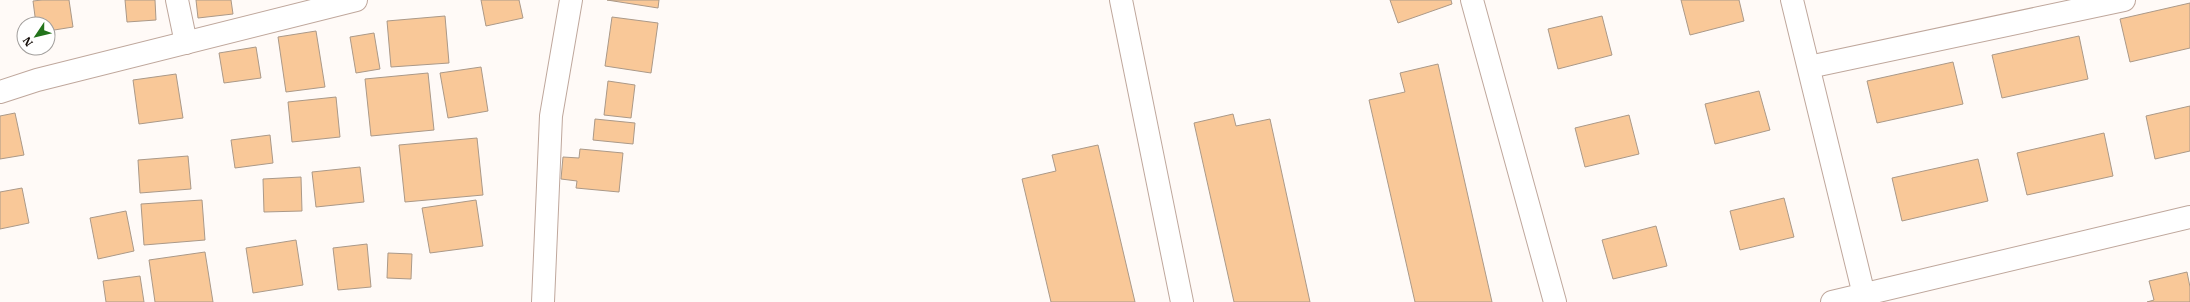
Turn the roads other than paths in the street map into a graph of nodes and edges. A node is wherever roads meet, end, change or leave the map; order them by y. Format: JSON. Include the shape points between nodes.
{"nodes":[{"id":1,"x":178,"y":0,"type":"edge"},
{"id":2,"x":356,"y":0,"type":"edge"},
{"id":3,"x":571,"y":0,"type":"edge"},
{"id":4,"x":1122,"y":0,"type":"edge"},
{"id":5,"x":1472,"y":0,"type":"edge"},
{"id":6,"x":1792,"y":0,"type":"edge"},
{"id":7,"x":2124,"y":0,"type":"edge"},
{"id":8,"x":186,"y":43,"type":"junction"},
{"id":9,"x":1809,"y":66,"type":"junction"},
{"id":10,"x":0,"y":92,"type":"edge"},
{"id":11,"x":2190,"y":217,"type":"edge"},
{"id":12,"x":1866,"y":298,"type":"edge"},
{"id":13,"x":543,"y":302,"type":"edge"},
{"id":14,"x":1182,"y":302,"type":"edge"},
{"id":15,"x":1555,"y":302,"type":"edge"},
{"id":16,"x":1832,"y":302,"type":"edge"}],
"edges":[{"from":1,"to":8,"type":"street"},
{"from":2,"to":8,"type":"street"},
{"from":3,"to":13,"type":"street","via":[[551,116]]},
{"from":4,"to":14,"type":"street"},
{"from":5,"to":15,"type":"street"},
{"from":6,"to":9,"type":"street"},
{"from":7,"to":9,"type":"street"},
{"from":8,"to":10,"type":"street","via":[[37,80]]},
{"from":9,"to":12,"type":"street"},
{"from":11,"to":12,"type":"street"},
{"from":12,"to":16,"type":"street"}]}
